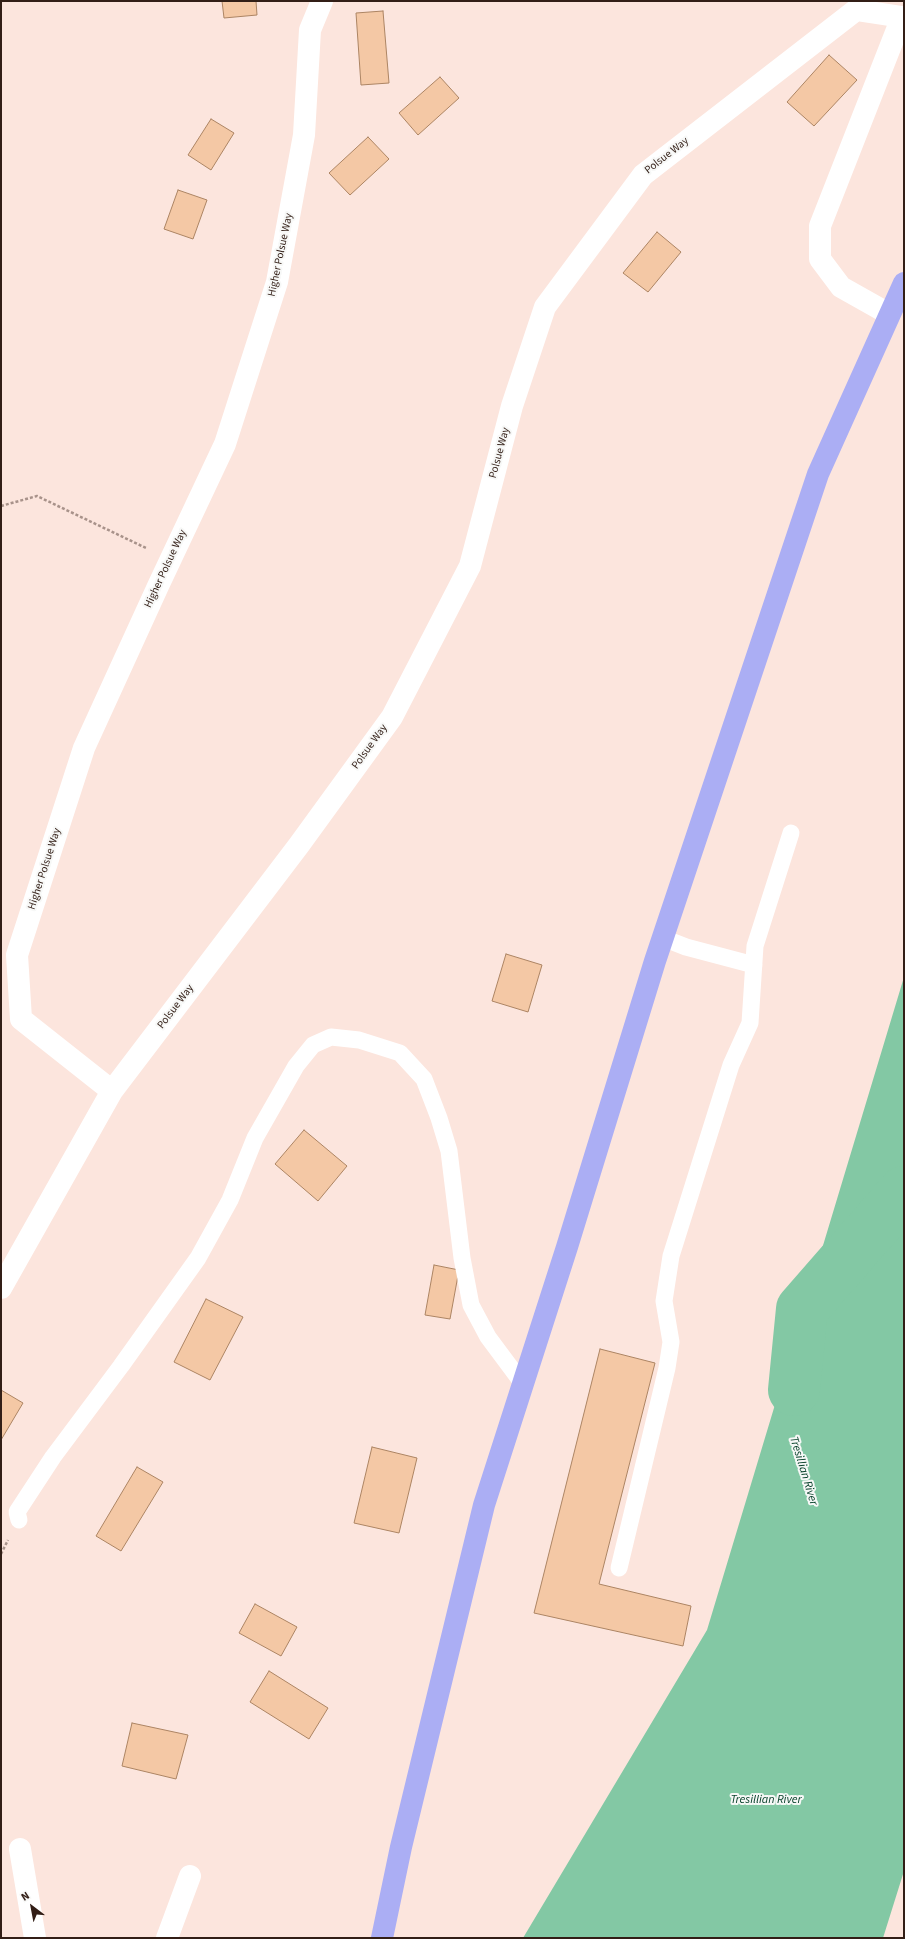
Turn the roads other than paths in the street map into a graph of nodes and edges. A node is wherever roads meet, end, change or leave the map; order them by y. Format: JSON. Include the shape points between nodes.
{"nodes":[{"id":1,"x":322,"y":1,"type":"edge"},
{"id":2,"x":903,"y":16,"type":"edge"},
{"id":3,"x":904,"y":283,"type":"edge"},
{"id":4,"x":888,"y":314,"type":"junction"},
{"id":5,"x":791,"y":833,"type":"dead end"},
{"id":6,"x":662,"y":938,"type":"junction"},
{"id":7,"x":754,"y":965,"type":"junction"},
{"id":8,"x":112,"y":1091,"type":"junction"},
{"id":9,"x":1,"y":1288,"type":"edge"},
{"id":10,"x":523,"y":1384,"type":"junction"},
{"id":11,"x":19,"y":1520,"type":"dead end"},
{"id":12,"x":619,"y":1568,"type":"dead end"},
{"id":13,"x":20,"y":1849,"type":"dead end"},
{"id":14,"x":190,"y":1876,"type":"dead end"},
{"id":15,"x":35,"y":1938,"type":"edge"},
{"id":16,"x":167,"y":1938,"type":"edge"},
{"id":17,"x":382,"y":1938,"type":"edge"}],
"edges":[{"from":1,"to":8,"type":"street","name":"Higher Polsue Way","via":[[310,30],[304,135],[277,282],[225,444],[84,748],[16,955],[21,1019]]},
{"from":2,"to":4,"type":"street","name":"Polsue Way","via":[[820,226],[820,259],[841,287]]},
{"from":2,"to":8,"type":"street","name":"Polsue Way","via":[[856,10],[643,175],[550,300],[545,307],[512,406],[470,566],[392,717],[299,846]]},
{"from":3,"to":4,"type":"highway"},
{"from":4,"to":6,"type":"highway","via":[[818,474]]},
{"from":5,"to":7,"type":"lane","via":[[755,946]]},
{"from":6,"to":7,"type":"lane"},
{"from":6,"to":10,"type":"highway"},
{"from":7,"to":12,"type":"lane","via":[[750,1023],[730,1065],[671,1256],[664,1301],[671,1342],[667,1368]]},
{"from":8,"to":9,"type":"street","name":"Polsue Way"},
{"from":10,"to":11,"type":"lane","via":[[488,1337],[471,1305],[462,1258],[449,1151],[424,1079],[400,1053],[359,1040],[331,1037],[313,1045],[296,1066],[255,1138],[230,1200],[198,1258],[53,1457],[18,1512]]},
{"from":10,"to":17,"type":"highway","via":[[484,1505],[404,1832]]},
{"from":13,"to":15,"type":"street"},
{"from":14,"to":16,"type":"street"}]}
